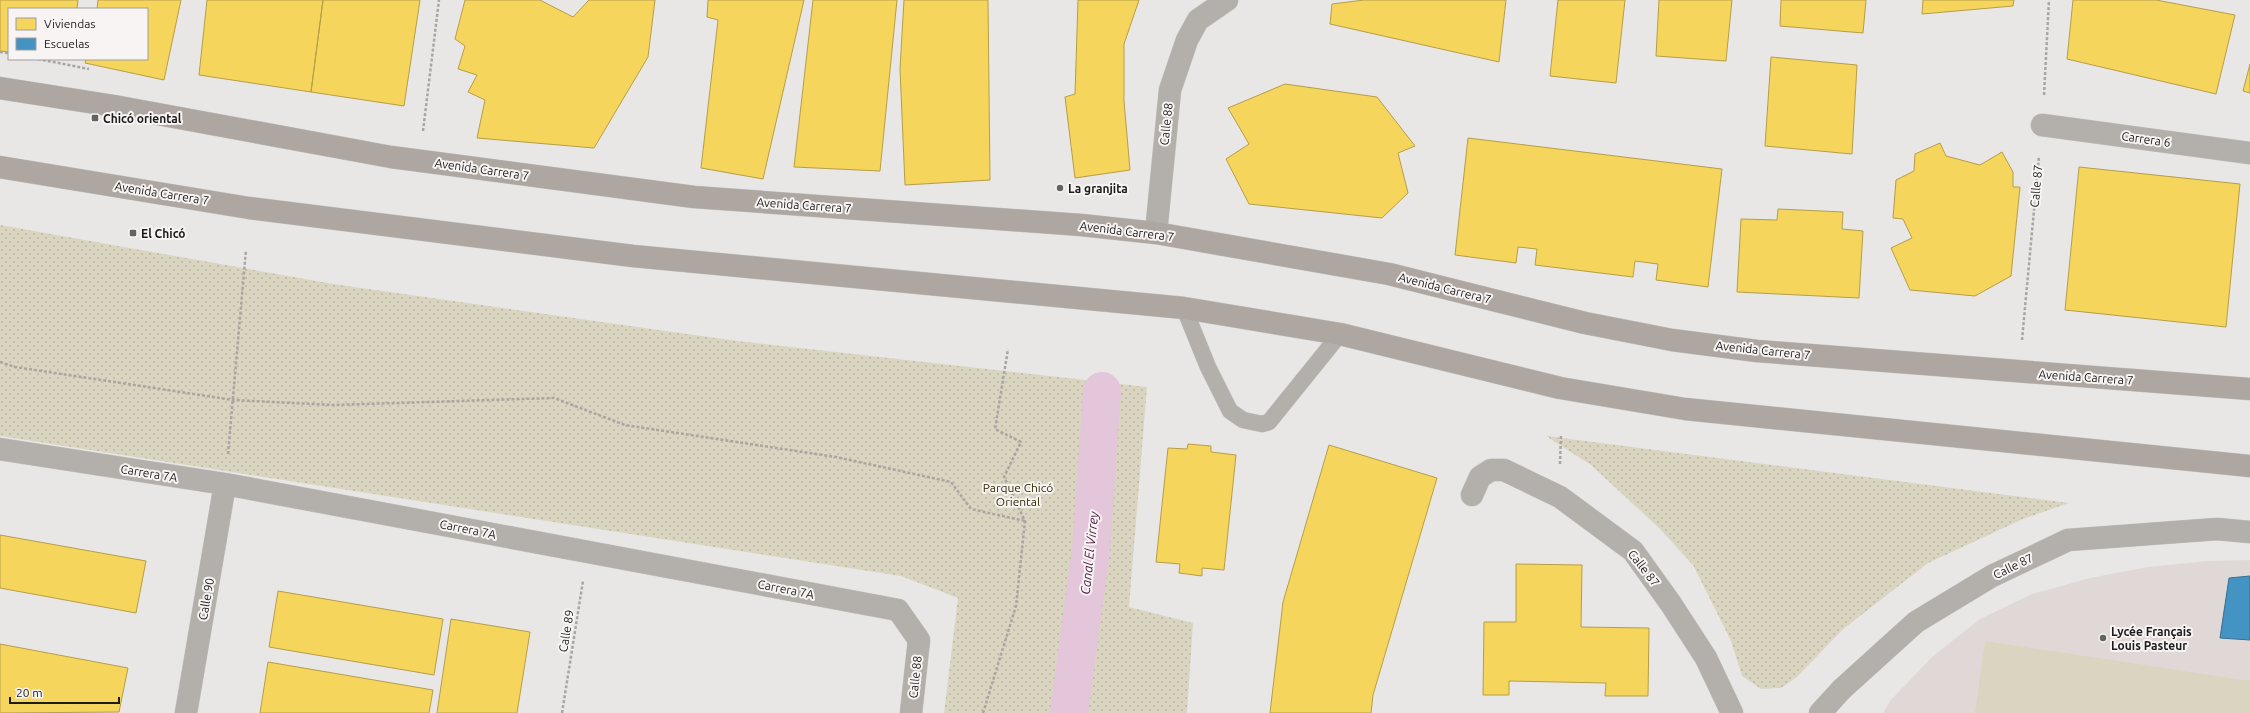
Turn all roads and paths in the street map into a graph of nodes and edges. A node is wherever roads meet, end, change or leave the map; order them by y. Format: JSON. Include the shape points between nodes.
{"nodes":[{"id":1,"x":439,"y":0,"type":"edge"},
{"id":2,"x":1227,"y":0,"type":"edge"},
{"id":3,"x":2049,"y":0,"type":"edge"},
{"id":4,"x":0,"y":88,"type":"edge"},
{"id":5,"x":2042,"y":125,"type":"junction"},
{"id":6,"x":2250,"y":153,"type":"edge"},
{"id":7,"x":419,"y":161,"type":"junction"},
{"id":8,"x":0,"y":167,"type":"edge"},
{"id":9,"x":1156,"y":233,"type":"junction"},
{"id":10,"x":246,"y":250,"type":"dead end"},
{"id":11,"x":1184,"y":308,"type":"junction"},
{"id":12,"x":1340,"y":334,"type":"junction"},
{"id":13,"x":1008,"y":350,"type":"dead end"},
{"id":14,"x":0,"y":362,"type":"edge"},
{"id":15,"x":2019,"y":372,"type":"junction"},
{"id":16,"x":2250,"y":389,"type":"edge"},
{"id":17,"x":233,"y":400,"type":"junction"},
{"id":18,"x":0,"y":450,"type":"edge"},
{"id":19,"x":2250,"y":466,"type":"edge"},
{"id":20,"x":225,"y":484,"type":"junction"},
{"id":21,"x":1472,"y":495,"type":"dead end"},
{"id":22,"x":1025,"y":521,"type":"junction"},
{"id":23,"x":2250,"y":532,"type":"edge"},
{"id":24,"x":587,"y":552,"type":"junction"},
{"id":25,"x":919,"y":640,"type":"joint"},
{"id":26,"x":186,"y":713,"type":"edge"},
{"id":27,"x":562,"y":713,"type":"edge"},
{"id":28,"x":911,"y":713,"type":"edge"},
{"id":29,"x":984,"y":713,"type":"edge"},
{"id":30,"x":1732,"y":713,"type":"edge"},
{"id":31,"x":1820,"y":713,"type":"edge"}],
"edges":[{"from":1,"to":7,"type":"path"},
{"from":2,"to":9,"type":"street","name":"Calle 88","via":[[1198,20],[1187,40],[1170,90]]},
{"from":3,"to":5,"type":"path","name":"Calle 87"},
{"from":4,"to":7,"type":"main road","name":"Avenida Carrera 7"},
{"from":5,"to":6,"type":"street","name":"Carrera 6"},
{"from":5,"to":15,"type":"path","name":"Calle 87"},
{"from":7,"to":9,"type":"main road","name":"Avenida Carrera 7","via":[[694,197],[1081,225]]},
{"from":8,"to":11,"type":"main road","name":"Avenida Carrera 7","via":[[249,208],[633,256]]},
{"from":9,"to":15,"type":"main road","name":"Avenida Carrera 7","via":[[1389,274],[1585,323],[1672,340],[1757,351]]},
{"from":10,"to":17,"type":"path"},
{"from":11,"to":12,"type":"main road","name":"Avenida Carrera 7"},
{"from":11,"to":12,"type":"lane","via":[[1208,367],[1230,411],[1243,420],[1262,424],[1269,422]]},
{"from":12,"to":19,"type":"main road","name":"Avenida Carrera 7","via":[[1560,388],[1625,400],[1771,419]]},
{"from":13,"to":22,"type":"path","via":[[995,429],[1021,442],[1004,477]]},
{"from":14,"to":17,"type":"path","via":[[15,367]]},
{"from":15,"to":16,"type":"main road","name":"Avenida Carrera 7"},
{"from":17,"to":20,"type":"path"},
{"from":17,"to":22,"type":"path","via":[[333,405],[554,398],[624,425],[836,458],[952,482],[971,510]]},
{"from":18,"to":20,"type":"street","name":"Carrera 7A"},
{"from":20,"to":24,"type":"street","name":"Carrera 7A"},
{"from":20,"to":26,"type":"street","name":"Calle 90"},
{"from":21,"to":30,"type":"street","name":"Calle 87","via":[[1480,477],[1492,470],[1504,470],[1560,497],[1632,551],[1706,658]]},
{"from":22,"to":29,"type":"path","via":[[1016,606]]},
{"from":23,"to":31,"type":"street","name":"Calle 87","via":[[2217,529],[2068,540],[1992,576],[1916,622],[1842,689]]},
{"from":24,"to":25,"type":"street","name":"Carrera 7A","via":[[898,610]]},
{"from":24,"to":27,"type":"path","name":"Calle 89"},
{"from":25,"to":28,"type":"street","name":"Calle 88"}]}
